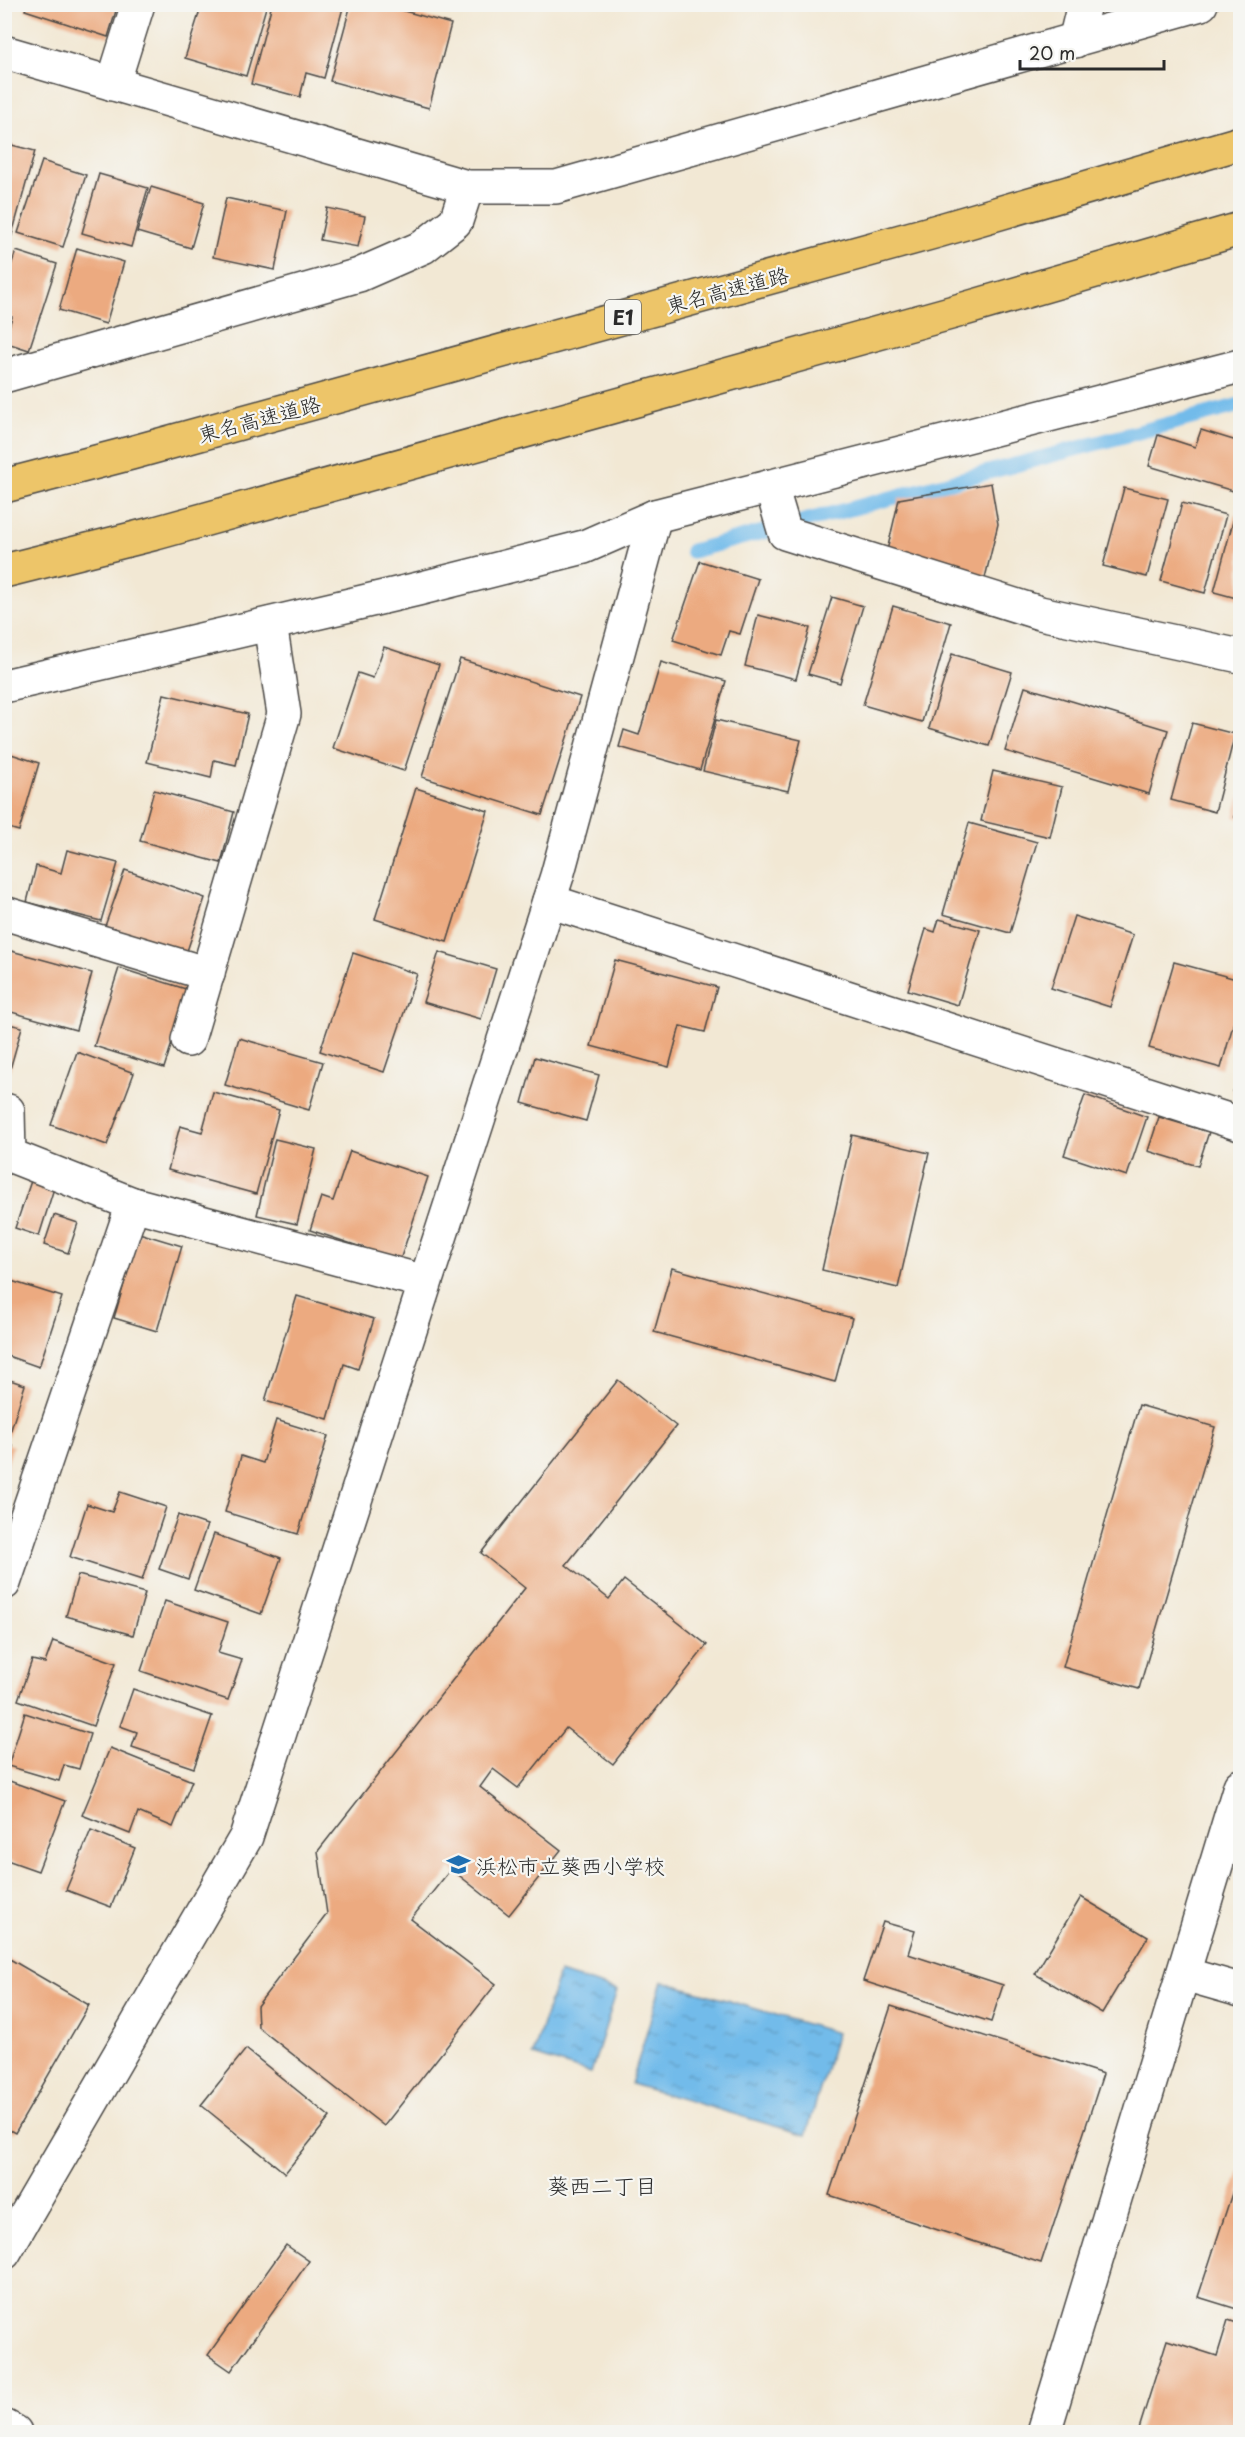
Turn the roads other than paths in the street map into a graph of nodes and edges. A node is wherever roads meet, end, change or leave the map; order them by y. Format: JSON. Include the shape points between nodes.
{"nodes":[{"id":1,"x":138,"y":4,"type":"edge"},
{"id":2,"x":1083,"y":4,"type":"edge"},
{"id":3,"x":1201,"y":4,"type":"edge"},
{"id":4,"x":1075,"y":41,"type":"junction"},
{"id":5,"x":4,"y":52,"type":"edge"},
{"id":6,"x":113,"y":84,"type":"junction"},
{"id":7,"x":1240,"y":143,"type":"edge"},
{"id":8,"x":467,"y":187,"type":"junction"},
{"id":9,"x":1240,"y":229,"type":"edge"},
{"id":10,"x":1240,"y":366,"type":"edge"},
{"id":11,"x":4,"y":376,"type":"edge"},
{"id":12,"x":4,"y":486,"type":"edge"},
{"id":13,"x":778,"y":509,"type":"junction"},
{"id":14,"x":654,"y":516,"type":"junction"},
{"id":15,"x":4,"y":572,"type":"edge"},
{"id":16,"x":270,"y":624,"type":"junction"},
{"id":17,"x":1240,"y":656,"type":"edge"},
{"id":18,"x":4,"y":686,"type":"edge"},
{"id":19,"x":549,"y":901,"type":"junction"},
{"id":20,"x":4,"y":913,"type":"edge"},
{"id":21,"x":207,"y":974,"type":"junction"},
{"id":22,"x":188,"y":1040,"type":"dead end"},
{"id":23,"x":4,"y":1110,"type":"edge"},
{"id":24,"x":1240,"y":1124,"type":"edge"},
{"id":25,"x":133,"y":1204,"type":"junction"},
{"id":26,"x":425,"y":1282,"type":"junction"},
{"id":27,"x":4,"y":1583,"type":"edge"},
{"id":28,"x":1240,"y":1786,"type":"edge"},
{"id":29,"x":1229,"y":1863,"type":"edge"},
{"id":30,"x":1184,"y":1974,"type":"junction"},
{"id":31,"x":1240,"y":1990,"type":"edge"},
{"id":32,"x":4,"y":2253,"type":"edge"},
{"id":33,"x":4,"y":2426,"type":"edge"},
{"id":34,"x":15,"y":2433,"type":"edge"},
{"id":35,"x":1044,"y":2433,"type":"edge"}],
"edges":[{"from":1,"to":6,"type":"street"},
{"from":2,"to":4,"type":"street"},
{"from":3,"to":4,"type":"street"},
{"from":4,"to":8,"type":"street","via":[[556,187]]},
{"from":5,"to":6,"type":"street"},
{"from":6,"to":8,"type":"street"},
{"from":7,"to":12,"type":"highway","name":"東名高速道路","number":"E1","via":[[934,232]]},
{"from":8,"to":11,"type":"street","via":[[456,221],[423,247],[359,275]]},
{"from":9,"to":15,"type":"highway","via":[[954,312]]},
{"from":10,"to":13,"type":"street"},
{"from":13,"to":14,"type":"street"},
{"from":13,"to":17,"type":"street","via":[[1040,614]]},
{"from":14,"to":16,"type":"street","via":[[584,547]]},
{"from":14,"to":19,"type":"street"},
{"from":16,"to":18,"type":"street"},
{"from":16,"to":21,"type":"street","via":[[284,714]]},
{"from":19,"to":24,"type":"street"},
{"from":19,"to":26,"type":"street"},
{"from":20,"to":21,"type":"street"},
{"from":21,"to":22,"type":"street"},
{"from":23,"to":25,"type":"street","via":[[8,1111],[9,1155]]},
{"from":25,"to":26,"type":"street"},
{"from":25,"to":27,"type":"street"},
{"from":26,"to":32,"type":"street","via":[[246,1837]]},
{"from":28,"to":29,"type":"street"},
{"from":29,"to":30,"type":"street"},
{"from":30,"to":31,"type":"street"},
{"from":30,"to":35,"type":"street"},
{"from":33,"to":34,"type":"street"}]}
